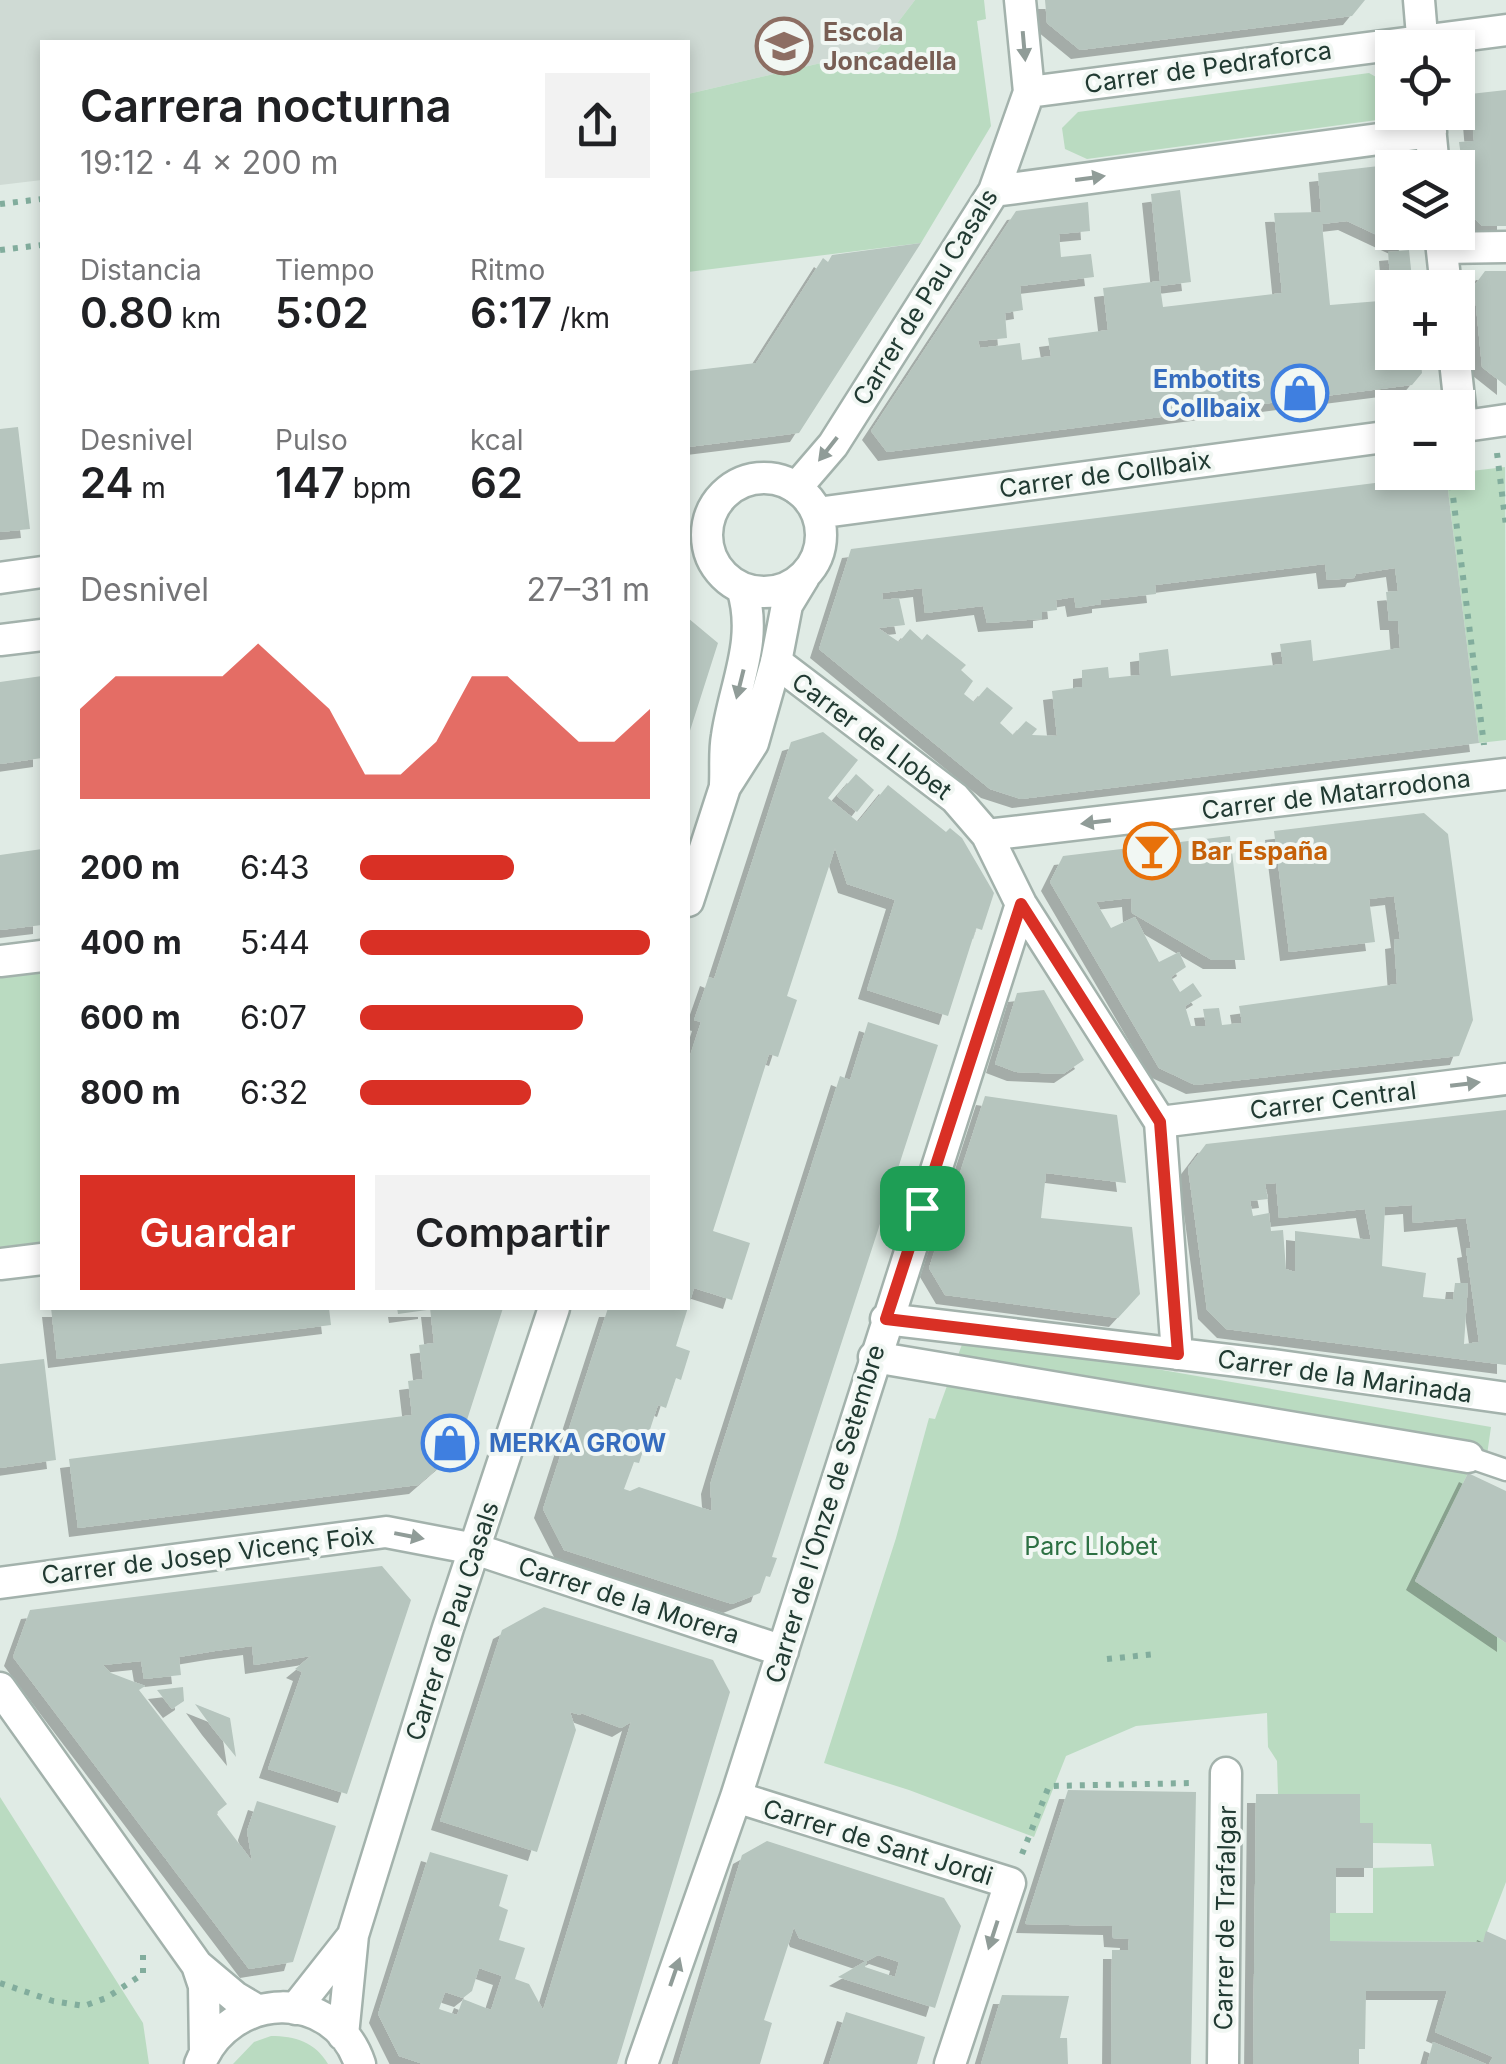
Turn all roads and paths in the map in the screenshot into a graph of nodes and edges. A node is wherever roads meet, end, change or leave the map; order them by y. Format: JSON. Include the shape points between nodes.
{"nodes":[{"id":1,"x":1020,"y":0,"type":"edge"},
{"id":2,"x":1418,"y":0,"type":"edge"},
{"id":3,"x":1421,"y":30,"type":"edge"},
{"id":4,"x":1506,"y":30,"type":"edge"},
{"id":5,"x":1475,"y":35,"type":"edge"},
{"id":6,"x":1375,"y":49,"type":"edge"},
{"id":7,"x":1028,"y":92,"type":"junction"},
{"id":8,"x":1379,"y":130,"type":"edge"},
{"id":9,"x":994,"y":191,"type":"junction"},
{"id":10,"x":40,"y":199,"type":"edge"},
{"id":11,"x":0,"y":204,"type":"edge"},
{"id":12,"x":1475,"y":244,"type":"edge"},
{"id":13,"x":40,"y":245,"type":"edge"},
{"id":14,"x":1506,"y":247,"type":"edge"},
{"id":15,"x":0,"y":250,"type":"edge"},
{"id":16,"x":1500,"y":421,"type":"edge"},
{"id":17,"x":1475,"y":424,"type":"edge"},
{"id":18,"x":1375,"y":438,"type":"edge"},
{"id":19,"x":796,"y":488,"type":"junction"},
{"id":20,"x":1453,"y":490,"type":"edge"},
{"id":21,"x":690,"y":496,"type":"edge"},
{"id":22,"x":720,"y":497,"type":"junction"},
{"id":23,"x":817,"y":513,"type":"junction"},
{"id":24,"x":1506,"y":526,"type":"edge"},
{"id":25,"x":701,"y":564,"type":"edge"},
{"id":26,"x":40,"y":572,"type":"edge"},
{"id":27,"x":807,"y":573,"type":"junction"},
{"id":28,"x":0,"y":578,"type":"edge"},
{"id":29,"x":742,"y":588,"type":"junction"},
{"id":30,"x":40,"y":634,"type":"edge"},
{"id":31,"x":0,"y":640,"type":"edge"},
{"id":32,"x":776,"y":662,"type":"junction"},
{"id":33,"x":1496,"y":775,"type":"edge"},
{"id":34,"x":725,"y":788,"type":"junction"},
{"id":35,"x":987,"y":835,"type":"junction"},
{"id":36,"x":690,"y":891,"type":"edge"},
{"id":37,"x":1021,"y":904,"type":"junction"},
{"id":38,"x":40,"y":956,"type":"edge"},
{"id":39,"x":0,"y":961,"type":"edge"},
{"id":40,"x":1506,"y":1079,"type":"edge"},
{"id":41,"x":1160,"y":1122,"type":"junction"},
{"id":42,"x":40,"y":1259,"type":"edge"},
{"id":43,"x":0,"y":1264,"type":"edge"},
{"id":44,"x":553,"y":1310,"type":"edge"},
{"id":45,"x":886,"y":1319,"type":"junction"},
{"id":46,"x":1178,"y":1354,"type":"junction"},
{"id":47,"x":874,"y":1357,"type":"junction"},
{"id":48,"x":1506,"y":1398,"type":"edge"},
{"id":49,"x":1468,"y":1458,"type":"joint"},
{"id":50,"x":1506,"y":1470,"type":"edge"},
{"id":51,"x":475,"y":1549,"type":"junction"},
{"id":52,"x":0,"y":1582,"type":"edge"},
{"id":53,"x":783,"y":1651,"type":"junction"},
{"id":54,"x":1156,"y":1654,"type":"dead end"},
{"id":55,"x":1106,"y":1659,"type":"dead end"},
{"id":56,"x":0,"y":1688,"type":"edge"},
{"id":57,"x":1226,"y":1778,"type":"joint"},
{"id":58,"x":736,"y":1797,"type":"junction"},
{"id":59,"x":1010,"y":1883,"type":"junction"},
{"id":60,"x":173,"y":1931,"type":"junction"},
{"id":61,"x":353,"y":1936,"type":"junction"},
{"id":62,"x":197,"y":1965,"type":"junction"},
{"id":63,"x":0,"y":1982,"type":"edge"},
{"id":64,"x":295,"y":2009,"type":"junction"},
{"id":65,"x":258,"y":2010,"type":"junction"},
{"id":66,"x":358,"y":2055,"type":"edge"},
{"id":67,"x":202,"y":2058,"type":"edge"},
{"id":68,"x":642,"y":2064,"type":"edge"},
{"id":69,"x":950,"y":2064,"type":"edge"},
{"id":70,"x":1224,"y":2064,"type":"edge"}],
"edges":[{"from":1,"to":7,"type":"street","one_way":true},
{"from":2,"to":3,"type":"street"},
{"from":4,"to":5,"type":"street","name":"Carrer de Pedraforca"},
{"from":6,"to":7,"type":"street","name":"Carrer de Pedraforca"},
{"from":7,"to":9,"type":"street","name":"Carrer de Pau Casals"},
{"from":9,"to":8,"type":"street","one_way":true},
{"from":9,"to":19,"type":"street","name":"Carrer de Pau Casals","one_way":true,"via":[[833,445]]},
{"from":10,"to":11,"type":"path"},
{"from":12,"to":14,"type":"street"},
{"from":13,"to":15,"type":"path"},
{"from":16,"to":17,"type":"street"},
{"from":16,"to":24,"type":"path"},
{"from":18,"to":23,"type":"street","name":"Carrer de Collbaix"},
{"from":19,"to":22,"type":"street","via":[[757,478]]},
{"from":19,"to":23,"type":"street"},
{"from":20,"to":33,"type":"path"},
{"from":21,"to":22,"type":"street"},
{"from":22,"to":25,"type":"street"},
{"from":23,"to":27,"type":"street","via":[[820,544]]},
{"from":25,"to":29,"type":"street"},
{"from":26,"to":28,"type":"street"},
{"from":27,"to":29,"type":"street","via":[[776,591]]},
{"from":27,"to":32,"type":"street","via":[[787,605]]},
{"from":29,"to":34,"type":"street","one_way":true,"via":[[746,661],[726,736]]},
{"from":30,"to":31,"type":"street"},
{"from":32,"to":34,"type":"street","via":[[753,743]]},
{"from":32,"to":35,"type":"street","name":"Carrer de Llobet","via":[[955,798]]},
{"from":33,"to":35,"type":"street","name":"Carrer de Matarrodona","one_way":true},
{"from":34,"to":36,"type":"street"},
{"from":35,"to":37,"type":"street","name":"Carrer de Llobet"},
{"from":37,"to":41,"type":"street","name":"Carrer de Llobet"},
{"from":37,"to":45,"type":"street","name":"Carrer de l'Onze de Setembre"},
{"from":38,"to":39,"type":"street"},
{"from":41,"to":40,"type":"street","name":"Carrer Central","one_way":true},
{"from":41,"to":46,"type":"street","name":"Carrer de Llobet"},
{"from":42,"to":43,"type":"street"},
{"from":44,"to":51,"type":"street","name":"Carrer de Pau Casals"},
{"from":45,"to":46,"type":"street","name":"Carrer de la Marinada"},
{"from":45,"to":47,"type":"street","name":"Carrer de l'Onze de Setembre"},
{"from":46,"to":48,"type":"street","name":"Carrer de la Marinada"},
{"from":47,"to":49,"type":"street"},
{"from":47,"to":53,"type":"street","name":"Carrer de l'Onze de Setembre"},
{"from":49,"to":50,"type":"lane"},
{"from":52,"to":51,"type":"street","name":"Carrer de Josep Vicenç Foix","one_way":true,"via":[[386,1532]]},
{"from":51,"to":53,"type":"street","name":"Carrer de la Morera"},
{"from":51,"to":61,"type":"street","name":"Carrer de Pau Casals"},
{"from":53,"to":58,"type":"street","name":"Carrer de l'Onze de Setembre"},
{"from":54,"to":55,"type":"path"},
{"from":56,"to":60,"type":"street"},
{"from":57,"to":59,"type":"path","via":[[1050,1786]]},
{"from":57,"to":70,"type":"street","name":"Carrer de Trafalgar"},
{"from":58,"to":59,"type":"street","name":"Carrer de Sant Jordi"},
{"from":68,"to":58,"type":"street","name":"Carrer de l'Onze de Setembre","one_way":true},
{"from":59,"to":69,"type":"street","name":"Carrer de Sant Jordi","one_way":true},
{"from":60,"to":62,"type":"street"},
{"from":60,"to":63,"type":"path","via":[[142,1952],[143,1974],[92,2004],[60,2004]]},
{"from":61,"to":64,"type":"street","name":"Carrer de Pau Casals"},
{"from":61,"to":66,"type":"street","name":"Carrer de Pau Casals"},
{"from":62,"to":65,"type":"street"},
{"from":62,"to":67,"type":"street","via":[[204,1986]]},
{"from":64,"to":65,"type":"street"},
{"from":64,"to":66,"type":"street","via":[[323,2018]]},
{"from":65,"to":67,"type":"street","via":[[222,2029]]}]}
